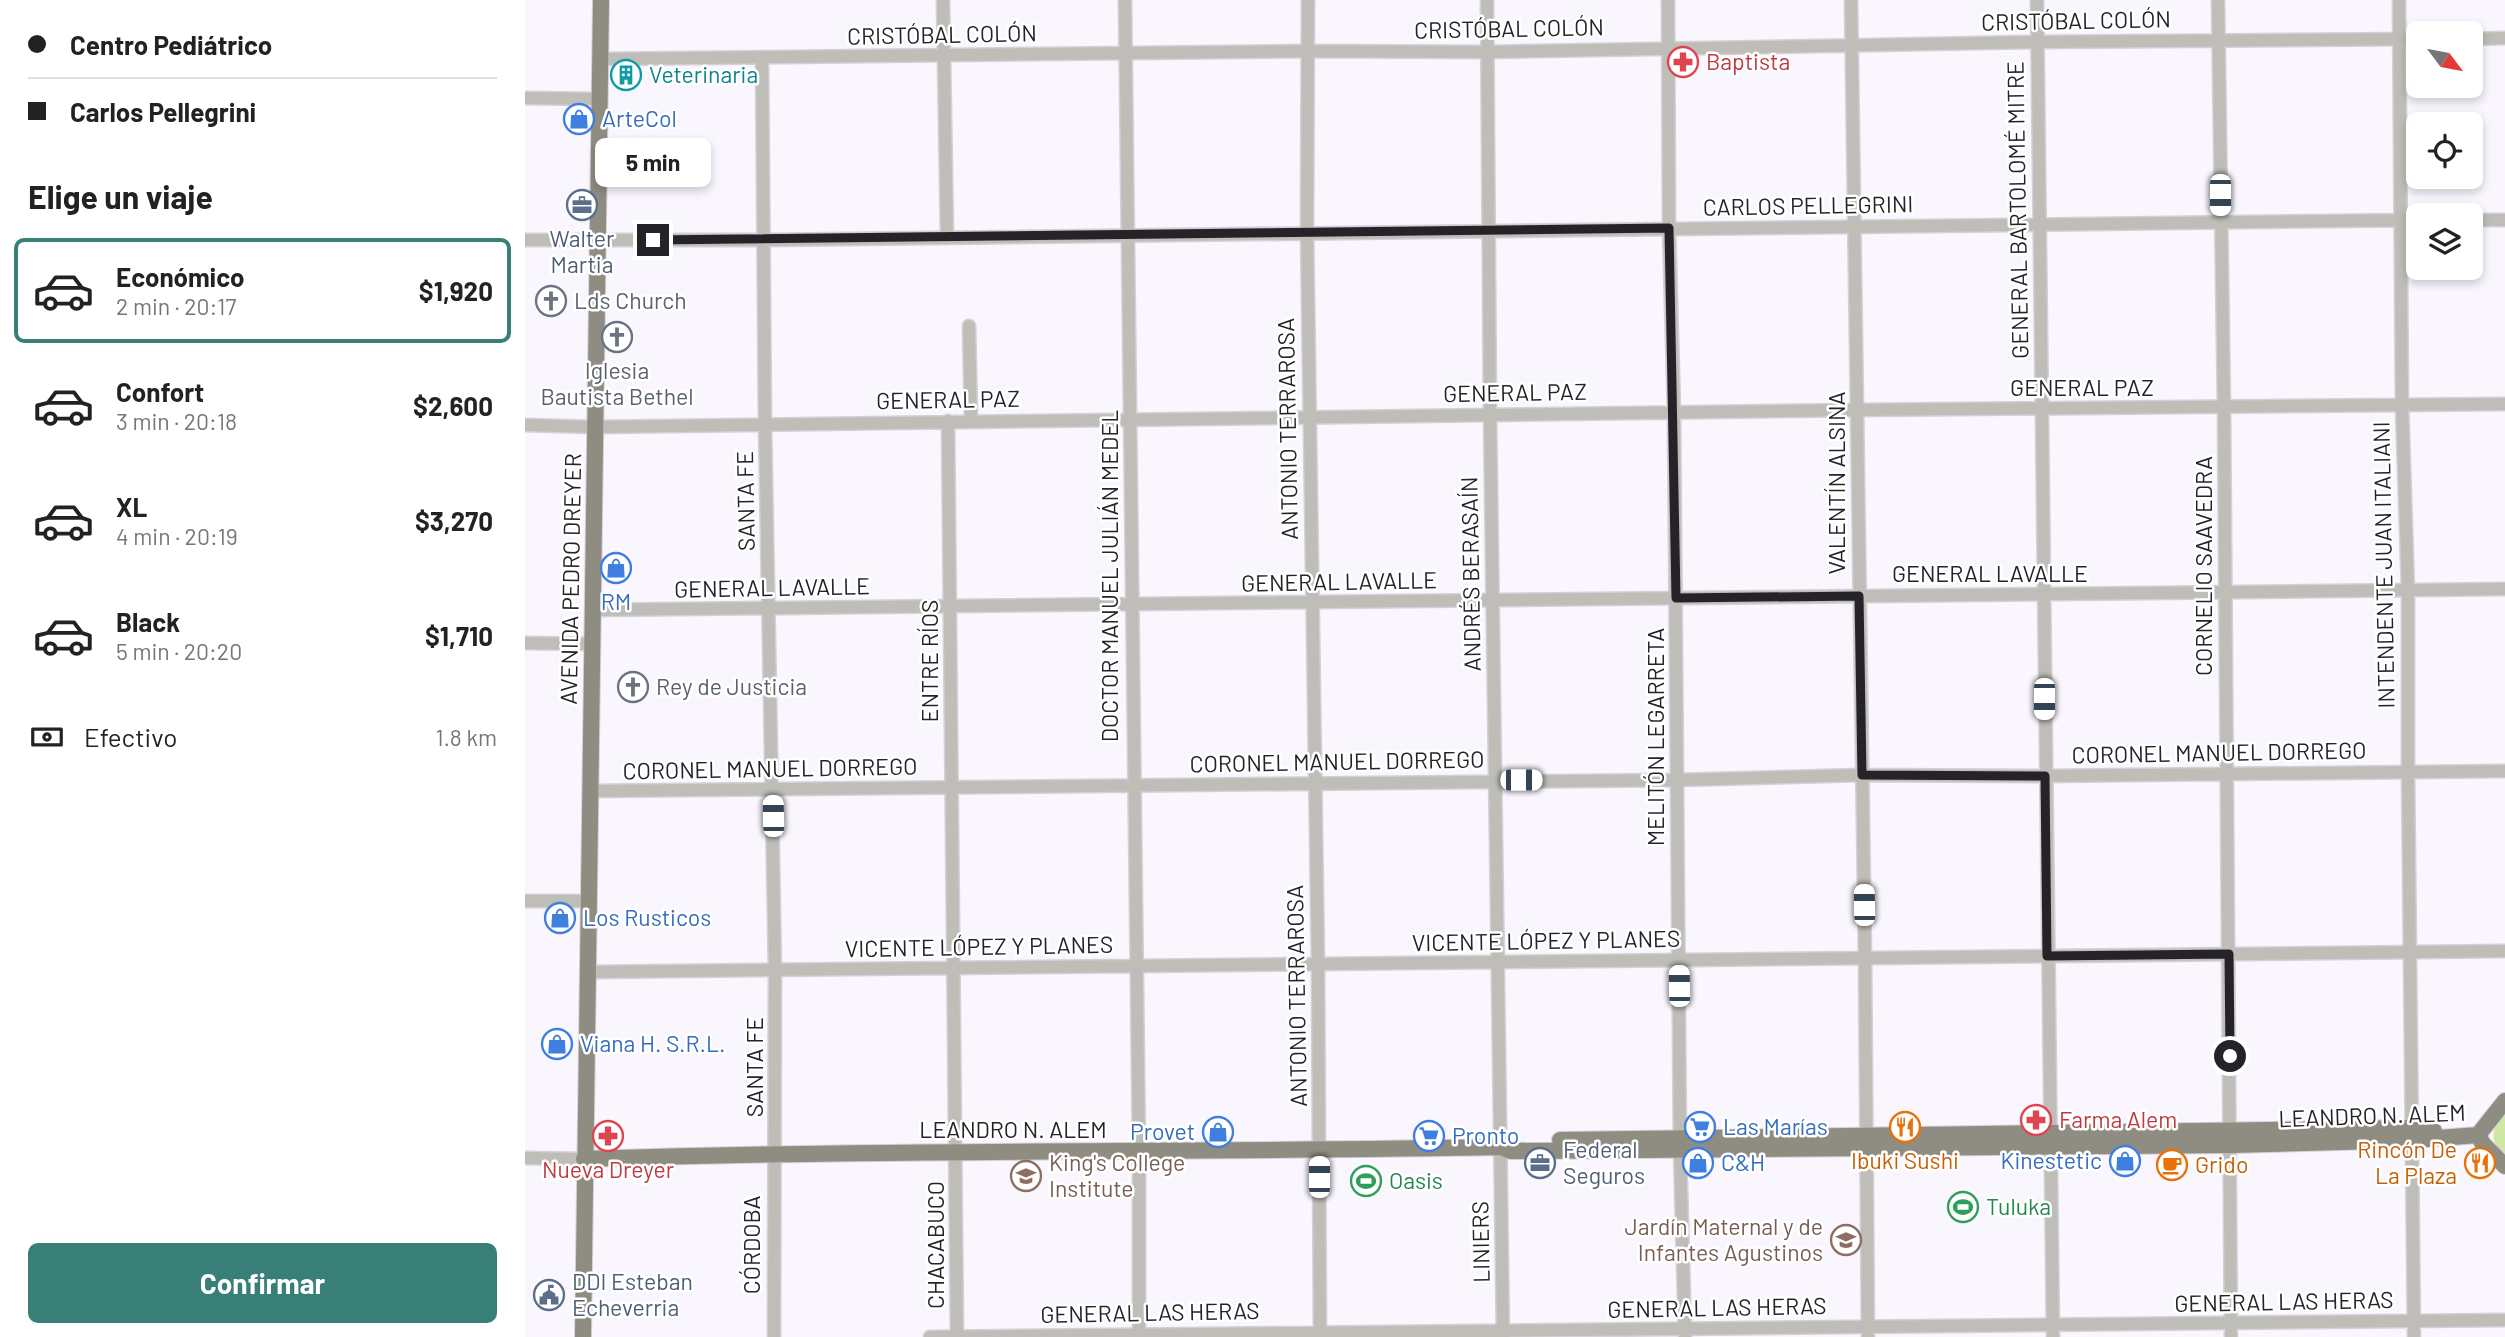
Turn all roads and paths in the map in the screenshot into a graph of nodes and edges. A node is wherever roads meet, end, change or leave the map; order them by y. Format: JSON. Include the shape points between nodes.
{"nodes":[{"id":1,"x":601,"y":0,"type":"edge"},
{"id":2,"x":943,"y":0,"type":"edge"},
{"id":3,"x":1125,"y":0,"type":"edge"},
{"id":4,"x":1307,"y":0,"type":"edge"},
{"id":5,"x":1487,"y":0,"type":"edge"},
{"id":6,"x":1668,"y":0,"type":"edge"},
{"id":7,"x":1851,"y":0,"type":"edge"},
{"id":8,"x":2037,"y":0,"type":"edge"},
{"id":9,"x":2218,"y":0,"type":"edge"},
{"id":10,"x":2399,"y":0,"type":"edge"},
{"id":11,"x":2505,"y":38,"type":"edge"},
{"id":12,"x":2399,"y":39,"type":"junction"},
{"id":13,"x":2406,"y":39,"type":"edge"},
{"id":14,"x":2483,"y":39,"type":"edge"},
{"id":15,"x":2219,"y":41,"type":"junction"},
{"id":16,"x":2038,"y":42,"type":"junction"},
{"id":17,"x":1852,"y":45,"type":"junction"},
{"id":18,"x":1668,"y":47,"type":"junction"},
{"id":19,"x":1307,"y":51,"type":"junction"},
{"id":20,"x":1487,"y":52,"type":"junction"},
{"id":21,"x":1125,"y":53,"type":"junction"},
{"id":22,"x":944,"y":56,"type":"junction"},
{"id":23,"x":762,"y":58,"type":"junction"},
{"id":24,"x":600,"y":59,"type":"junction"},
{"id":25,"x":525,"y":98,"type":"edge"},
{"id":26,"x":599,"y":99,"type":"junction"},
{"id":27,"x":2402,"y":220,"type":"junction"},
{"id":28,"x":2406,"y":220,"type":"edge"},
{"id":29,"x":2483,"y":220,"type":"edge"},
{"id":30,"x":2505,"y":220,"type":"edge"},
{"id":31,"x":2220,"y":221,"type":"junction"},
{"id":32,"x":2039,"y":225,"type":"junction"},
{"id":33,"x":1854,"y":227,"type":"junction"},
{"id":34,"x":1669,"y":228,"type":"junction"},
{"id":35,"x":1307,"y":232,"type":"junction"},
{"id":36,"x":1489,"y":232,"type":"junction"},
{"id":37,"x":1127,"y":235,"type":"junction"},
{"id":38,"x":947,"y":237,"type":"junction"},
{"id":39,"x":525,"y":240,"type":"edge"},
{"id":40,"x":764,"y":240,"type":"junction"},
{"id":41,"x":597,"y":241,"type":"junction"},
{"id":42,"x":969,"y":326,"type":"dead end"},
{"id":43,"x":2505,"y":404,"type":"edge"},
{"id":44,"x":2402,"y":405,"type":"junction"},
{"id":45,"x":2224,"y":408,"type":"junction"},
{"id":46,"x":2041,"y":409,"type":"junction"},
{"id":47,"x":1858,"y":410,"type":"junction"},
{"id":48,"x":1674,"y":412,"type":"junction"},
{"id":49,"x":1490,"y":415,"type":"junction"},
{"id":50,"x":1310,"y":417,"type":"junction"},
{"id":51,"x":1130,"y":419,"type":"junction"},
{"id":52,"x":949,"y":421,"type":"junction"},
{"id":53,"x":971,"y":421,"type":"junction"},
{"id":54,"x":525,"y":425,"type":"edge"},
{"id":55,"x":765,"y":425,"type":"junction"},
{"id":56,"x":595,"y":427,"type":"junction"},
{"id":57,"x":2505,"y":589,"type":"edge"},
{"id":58,"x":2408,"y":590,"type":"junction"},
{"id":59,"x":2225,"y":593,"type":"junction"},
{"id":60,"x":2043,"y":595,"type":"junction"},
{"id":61,"x":1859,"y":596,"type":"junction"},
{"id":62,"x":1676,"y":598,"type":"junction"},
{"id":63,"x":1493,"y":602,"type":"junction"},
{"id":64,"x":1311,"y":603,"type":"junction"},
{"id":65,"x":1131,"y":606,"type":"junction"},
{"id":66,"x":951,"y":607,"type":"junction"},
{"id":67,"x":769,"y":608,"type":"junction"},
{"id":68,"x":593,"y":610,"type":"junction"},
{"id":69,"x":525,"y":643,"type":"edge"},
{"id":70,"x":593,"y":644,"type":"junction"},
{"id":71,"x":2505,"y":771,"type":"edge"},
{"id":72,"x":2407,"y":772,"type":"junction"},
{"id":73,"x":2227,"y":774,"type":"junction"},
{"id":74,"x":1862,"y":775,"type":"junction"},
{"id":75,"x":2045,"y":776,"type":"junction"},
{"id":76,"x":1495,"y":780,"type":"junction"},
{"id":77,"x":1678,"y":780,"type":"junction"},
{"id":78,"x":1315,"y":784,"type":"junction"},
{"id":79,"x":1133,"y":786,"type":"junction"},
{"id":80,"x":952,"y":788,"type":"junction"},
{"id":81,"x":773,"y":790,"type":"junction"},
{"id":82,"x":590,"y":791,"type":"junction"},
{"id":83,"x":525,"y":901,"type":"edge"},
{"id":84,"x":588,"y":901,"type":"junction"},
{"id":85,"x":2505,"y":951,"type":"edge"},
{"id":86,"x":2410,"y":952,"type":"junction"},
{"id":87,"x":2229,"y":954,"type":"junction"},
{"id":88,"x":2047,"y":956,"type":"junction"},
{"id":89,"x":1865,"y":957,"type":"junction"},
{"id":90,"x":1678,"y":961,"type":"junction"},
{"id":91,"x":1498,"y":963,"type":"junction"},
{"id":92,"x":1318,"y":965,"type":"junction"},
{"id":93,"x":1137,"y":966,"type":"junction"},
{"id":94,"x":954,"y":970,"type":"junction"},
{"id":95,"x":775,"y":971,"type":"junction"},
{"id":96,"x":588,"y":972,"type":"junction"},
{"id":97,"x":2505,"y":1101,"type":"edge"},
{"id":98,"x":2413,"y":1134,"type":"junction"},
{"id":99,"x":2478,"y":1135,"type":"junction"},
{"id":100,"x":2231,"y":1138,"type":"junction"},
{"id":101,"x":2049,"y":1139,"type":"junction"},
{"id":102,"x":1865,"y":1140,"type":"junction"},
{"id":103,"x":1680,"y":1144,"type":"junction"},
{"id":104,"x":1501,"y":1147,"type":"junction"},
{"id":105,"x":1319,"y":1151,"type":"junction"},
{"id":106,"x":1139,"y":1152,"type":"junction"},
{"id":107,"x":774,"y":1153,"type":"junction"},
{"id":108,"x":956,"y":1153,"type":"junction"},
{"id":109,"x":525,"y":1158,"type":"edge"},
{"id":110,"x":585,"y":1159,"type":"junction"},
{"id":111,"x":2505,"y":1166,"type":"edge"},
{"id":112,"x":2505,"y":1320,"type":"edge"},
{"id":113,"x":2414,"y":1322,"type":"junction"},
{"id":114,"x":2231,"y":1330,"type":"edge"},
{"id":115,"x":2052,"y":1331,"type":"edge"},
{"id":116,"x":1868,"y":1332,"type":"edge"},
{"id":117,"x":1685,"y":1333,"type":"edge"},
{"id":118,"x":1503,"y":1334,"type":"edge"},
{"id":119,"x":1320,"y":1335,"type":"edge"},
{"id":120,"x":1139,"y":1336,"type":"edge"},
{"id":121,"x":583,"y":1337,"type":"edge"},
{"id":122,"x":774,"y":1337,"type":"edge"},
{"id":123,"x":930,"y":1337,"type":"edge"},
{"id":124,"x":957,"y":1337,"type":"edge"},
{"id":125,"x":2413,"y":1337,"type":"edge"}],
"edges":[{"from":1,"to":24,"type":"main road","name":"AVENIDA PEDRO DREYER"},
{"from":2,"to":22,"type":"street"},
{"from":3,"to":21,"type":"street","name":"DOCTOR MANUEL JULIÁN MEDEL"},
{"from":4,"to":19,"type":"street","name":"ANTONIO TERRAROSA"},
{"from":5,"to":20,"type":"street","name":"ANDRÉS BERASAÍN"},
{"from":6,"to":18,"type":"street","name":"MELITÓN LEGARRETA"},
{"from":7,"to":17,"type":"street","name":"VALENTÍN ALSINA"},
{"from":8,"to":16,"type":"street","name":"GENERAL BARTOLOMÉ MITRE"},
{"from":9,"to":15,"type":"street","name":"CORNELIO SAAVEDRA"},
{"from":10,"to":12,"type":"street","name":"INTENDENTE JUAN ITALIANI"},
{"from":11,"to":14,"type":"street"},
{"from":12,"to":13,"type":"street","name":"CRISTÓBAL COLÓN"},
{"from":12,"to":15,"type":"street","name":"CRISTÓBAL COLÓN"},
{"from":12,"to":27,"type":"street","name":"INTENDENTE JUAN ITALIANI"},
{"from":15,"to":16,"type":"street","name":"CRISTÓBAL COLÓN"},
{"from":15,"to":31,"type":"street","name":"CORNELIO SAAVEDRA"},
{"from":16,"to":17,"type":"street","name":"CRISTÓBAL COLÓN"},
{"from":16,"to":32,"type":"street","name":"GENERAL BARTOLOMÉ MITRE"},
{"from":17,"to":18,"type":"street","name":"CRISTÓBAL COLÓN"},
{"from":17,"to":33,"type":"street","name":"VALENTÍN ALSINA"},
{"from":18,"to":20,"type":"street","name":"CRISTÓBAL COLÓN"},
{"from":18,"to":34,"type":"street","name":"MELITÓN LEGARRETA"},
{"from":19,"to":20,"type":"street","name":"CRISTÓBAL COLÓN"},
{"from":19,"to":21,"type":"street","name":"CRISTÓBAL COLÓN"},
{"from":19,"to":35,"type":"street","name":"ANTONIO TERRAROSA"},
{"from":20,"to":36,"type":"street","name":"ANDRÉS BERASAÍN"},
{"from":21,"to":22,"type":"street","name":"CRISTÓBAL COLÓN"},
{"from":21,"to":37,"type":"street","name":"DOCTOR MANUEL JULIÁN MEDEL"},
{"from":22,"to":23,"type":"street","name":"CRISTÓBAL COLÓN"},
{"from":22,"to":38,"type":"street"},
{"from":23,"to":24,"type":"street","name":"CRISTÓBAL COLÓN"},
{"from":23,"to":40,"type":"street","name":"SANTA FE"},
{"from":24,"to":26,"type":"main road","name":"AVENIDA PEDRO DREYER"},
{"from":25,"to":26,"type":"street"},
{"from":26,"to":41,"type":"main road","name":"AVENIDA PEDRO DREYER"},
{"from":27,"to":28,"type":"street","name":"CARLOS PELLEGRINI"},
{"from":27,"to":31,"type":"street","name":"CARLOS PELLEGRINI"},
{"from":27,"to":44,"type":"street","name":"INTENDENTE JUAN ITALIANI"},
{"from":29,"to":30,"type":"street"},
{"from":31,"to":32,"type":"street","name":"CARLOS PELLEGRINI"},
{"from":31,"to":45,"type":"street","name":"CORNELIO SAAVEDRA"},
{"from":32,"to":33,"type":"street","name":"CARLOS PELLEGRINI"},
{"from":32,"to":46,"type":"street","name":"GENERAL BARTOLOMÉ MITRE"},
{"from":33,"to":34,"type":"street","name":"CARLOS PELLEGRINI"},
{"from":33,"to":47,"type":"street","name":"VALENTÍN ALSINA"},
{"from":34,"to":36,"type":"street","name":"CARLOS PELLEGRINI"},
{"from":34,"to":48,"type":"street","name":"MELITÓN LEGARRETA"},
{"from":35,"to":36,"type":"street","name":"CARLOS PELLEGRINI"},
{"from":35,"to":37,"type":"street","name":"CARLOS PELLEGRINI"},
{"from":35,"to":50,"type":"street","name":"ANTONIO TERRAROSA"},
{"from":36,"to":49,"type":"street","name":"ANDRÉS BERASAÍN"},
{"from":37,"to":38,"type":"street","name":"CARLOS PELLEGRINI"},
{"from":37,"to":51,"type":"street","name":"DOCTOR MANUEL JULIÁN MEDEL"},
{"from":38,"to":40,"type":"street","name":"CARLOS PELLEGRINI"},
{"from":39,"to":41,"type":"street","name":"CARLOS PELLEGRINI"},
{"from":40,"to":41,"type":"street","name":"CARLOS PELLEGRINI"},
{"from":40,"to":55,"type":"street","name":"SANTA FE"},
{"from":41,"to":56,"type":"main road","name":"AVENIDA PEDRO DREYER"},
{"from":42,"to":53,"type":"street"},
{"from":43,"to":44,"type":"street","name":"GENERAL PAZ"},
{"from":44,"to":45,"type":"street","name":"GENERAL PAZ"},
{"from":44,"to":58,"type":"street","name":"INTENDENTE JUAN ITALIANI"},
{"from":45,"to":46,"type":"street","name":"GENERAL PAZ"},
{"from":45,"to":59,"type":"street","name":"CORNELIO SAAVEDRA"},
{"from":46,"to":47,"type":"street","name":"GENERAL PAZ"},
{"from":46,"to":60,"type":"street","name":"GENERAL BARTOLOMÉ MITRE"},
{"from":47,"to":48,"type":"street","name":"GENERAL PAZ"},
{"from":47,"to":61,"type":"street","name":"VALENTÍN ALSINA"},
{"from":48,"to":49,"type":"street","name":"GENERAL PAZ"},
{"from":48,"to":62,"type":"street","name":"MELITÓN LEGARRETA"},
{"from":49,"to":50,"type":"street","name":"GENERAL PAZ"},
{"from":49,"to":63,"type":"street","name":"ANDRÉS BERASAÍN"},
{"from":50,"to":51,"type":"street","name":"GENERAL PAZ"},
{"from":50,"to":64,"type":"street","name":"ANTONIO TERRAROSA"},
{"from":51,"to":53,"type":"street","name":"GENERAL PAZ"},
{"from":51,"to":65,"type":"street","name":"DOCTOR MANUEL JULIÁN MEDEL"},
{"from":52,"to":53,"type":"street","name":"GENERAL PAZ"},
{"from":52,"to":55,"type":"street","name":"GENERAL PAZ"},
{"from":52,"to":66,"type":"street","name":"ENTRE RÍOS"},
{"from":54,"to":56,"type":"street","name":"GENERAL PAZ"},
{"from":55,"to":56,"type":"street","name":"GENERAL PAZ"},
{"from":55,"to":67,"type":"street","name":"SANTA FE"},
{"from":56,"to":68,"type":"main road","name":"AVENIDA PEDRO DREYER"},
{"from":57,"to":58,"type":"street","name":"GENERAL LAVALLE"},
{"from":58,"to":59,"type":"street","name":"GENERAL LAVALLE"},
{"from":58,"to":72,"type":"street","name":"INTENDENTE JUAN ITALIANI"},
{"from":59,"to":60,"type":"street","name":"GENERAL LAVALLE"},
{"from":59,"to":73,"type":"street","name":"CORNELIO SAAVEDRA"},
{"from":60,"to":61,"type":"street","name":"GENERAL LAVALLE"},
{"from":60,"to":75,"type":"street","name":"GENERAL BARTOLOMÉ MITRE"},
{"from":61,"to":62,"type":"street","name":"GENERAL LAVALLE"},
{"from":61,"to":74,"type":"street","name":"VALENTÍN ALSINA"},
{"from":62,"to":63,"type":"street","name":"GENERAL LAVALLE"},
{"from":62,"to":77,"type":"street","name":"MELITÓN LEGARRETA"},
{"from":63,"to":64,"type":"street","name":"GENERAL LAVALLE"},
{"from":63,"to":76,"type":"street","name":"ANDRÉS BERASAÍN"},
{"from":64,"to":65,"type":"street","name":"GENERAL LAVALLE"},
{"from":64,"to":78,"type":"street","name":"ANTONIO TERRAROSA"},
{"from":65,"to":66,"type":"street","name":"GENERAL LAVALLE"},
{"from":65,"to":79,"type":"street","name":"DOCTOR MANUEL JULIÁN MEDEL"},
{"from":66,"to":67,"type":"street","name":"GENERAL LAVALLE"},
{"from":66,"to":80,"type":"street","name":"ENTRE RÍOS"},
{"from":67,"to":68,"type":"street","name":"GENERAL LAVALLE"},
{"from":67,"to":81,"type":"street","name":"SANTA FE"},
{"from":68,"to":70,"type":"main road","name":"AVENIDA PEDRO DREYER"},
{"from":69,"to":70,"type":"street"},
{"from":70,"to":82,"type":"main road","name":"AVENIDA PEDRO DREYER"},
{"from":71,"to":72,"type":"street","name":"CORONEL MANUEL DORREGO"},
{"from":72,"to":73,"type":"street","name":"CORONEL MANUEL DORREGO"},
{"from":72,"to":86,"type":"street","name":"INTENDENTE JUAN ITALIANI"},
{"from":73,"to":75,"type":"street","name":"CORONEL MANUEL DORREGO"},
{"from":73,"to":87,"type":"street","name":"CORNELIO SAAVEDRA"},
{"from":74,"to":75,"type":"street","name":"CORONEL MANUEL DORREGO"},
{"from":74,"to":77,"type":"street","name":"CORONEL MANUEL DORREGO"},
{"from":74,"to":89,"type":"street","name":"VALENTÍN ALSINA"},
{"from":75,"to":88,"type":"street","name":"GENERAL BARTOLOMÉ MITRE"},
{"from":76,"to":77,"type":"street","name":"CORONEL MANUEL DORREGO"},
{"from":76,"to":78,"type":"street","name":"CORONEL MANUEL DORREGO"},
{"from":76,"to":91,"type":"street","name":"ANDRÉS BERASAÍN"},
{"from":77,"to":90,"type":"street","name":"MELITÓN LEGARRETA"},
{"from":78,"to":79,"type":"street","name":"CORONEL MANUEL DORREGO"},
{"from":78,"to":92,"type":"street","name":"ANTONIO TERRAROSA"},
{"from":79,"to":80,"type":"street","name":"CORONEL MANUEL DORREGO"},
{"from":79,"to":93,"type":"street","name":"DOCTOR MANUEL JULIÁN MEDEL"},
{"from":80,"to":81,"type":"street","name":"CORONEL MANUEL DORREGO"},
{"from":80,"to":94,"type":"street","name":"ENTRE RÍOS"},
{"from":81,"to":82,"type":"street","name":"CORONEL MANUEL DORREGO"},
{"from":81,"to":95,"type":"street","name":"SANTA FE"},
{"from":82,"to":84,"type":"main road","name":"AVENIDA PEDRO DREYER"},
{"from":83,"to":84,"type":"street"},
{"from":84,"to":96,"type":"main road","name":"AVENIDA PEDRO DREYER"},
{"from":85,"to":86,"type":"street","name":"VICENTE LÓPEZ Y PLANES"},
{"from":86,"to":87,"type":"street","name":"VICENTE LÓPEZ Y PLANES"},
{"from":86,"to":98,"type":"street","name":"INTENDENTE JUAN ITALIANI"},
{"from":87,"to":88,"type":"street","name":"VICENTE LÓPEZ Y PLANES"},
{"from":87,"to":100,"type":"street","name":"CORNELIO SAAVEDRA"},
{"from":88,"to":89,"type":"street","name":"VICENTE LÓPEZ Y PLANES"},
{"from":88,"to":101,"type":"street","name":"GENERAL BARTOLOMÉ MITRE"},
{"from":89,"to":90,"type":"street","name":"VICENTE LÓPEZ Y PLANES"},
{"from":89,"to":102,"type":"street","name":"VALENTÍN ALSINA"},
{"from":90,"to":91,"type":"street","name":"VICENTE LÓPEZ Y PLANES"},
{"from":90,"to":103,"type":"street","name":"MELITÓN LEGARRETA"},
{"from":91,"to":92,"type":"street","name":"VICENTE LÓPEZ Y PLANES"},
{"from":91,"to":104,"type":"street","name":"ANDRÉS BERASAÍN"},
{"from":92,"to":93,"type":"street","name":"VICENTE LÓPEZ Y PLANES"},
{"from":92,"to":105,"type":"street","name":"ANTONIO TERRAROSA"},
{"from":93,"to":94,"type":"street","name":"VICENTE LÓPEZ Y PLANES"},
{"from":93,"to":106,"type":"street","name":"DOCTOR MANUEL JULIÁN MEDEL"},
{"from":94,"to":95,"type":"street","name":"VICENTE LÓPEZ Y PLANES"},
{"from":94,"to":108,"type":"street","name":"ENTRE RÍOS"},
{"from":95,"to":96,"type":"street","name":"VICENTE LÓPEZ Y PLANES"},
{"from":95,"to":107,"type":"street","name":"SANTA FE"},
{"from":96,"to":110,"type":"main road","name":"AVENIDA PEDRO DREYER"},
{"from":97,"to":99,"type":"main road"},
{"from":98,"to":99,"type":"main road","name":"LEANDRO N. ALEM"},
{"from":98,"to":100,"type":"main road","name":"LEANDRO N. ALEM"},
{"from":98,"to":113,"type":"street","name":"INTENDENTE JUAN ITALIANI"},
{"from":99,"to":111,"type":"main road"},
{"from":100,"to":101,"type":"main road","name":"LEANDRO N. ALEM"},
{"from":100,"to":114,"type":"street","name":"CORNELIO SAAVEDRA"},
{"from":101,"to":102,"type":"main road","name":"LEANDRO N. ALEM"},
{"from":101,"to":115,"type":"street","name":"GENERAL BARTOLOMÉ MITRE"},
{"from":102,"to":103,"type":"main road","name":"LEANDRO N. ALEM"},
{"from":102,"to":116,"type":"street","name":"VALENTÍN ALSINA"},
{"from":103,"to":104,"type":"main road","name":"LEANDRO N. ALEM","via":[[1511,1141]]},
{"from":103,"to":117,"type":"street","name":"MELITÓN LEGARRETA"},
{"from":104,"to":105,"type":"main road","name":"LEANDRO N. ALEM"},
{"from":104,"to":118,"type":"street","name":"LINIERS"},
{"from":105,"to":106,"type":"main road","name":"LEANDRO N. ALEM"},
{"from":105,"to":119,"type":"street","name":"ANTONIO TERRAROSA"},
{"from":106,"to":108,"type":"main road","name":"LEANDRO N. ALEM"},
{"from":106,"to":120,"type":"street","name":"DOCTOR MANUEL JULIÁN MEDEL"},
{"from":107,"to":108,"type":"main road","name":"LEANDRO N. ALEM"},
{"from":107,"to":110,"type":"main road","name":"LEANDRO N. ALEM"},
{"from":107,"to":122,"type":"street","name":"CÓRDOBA"},
{"from":108,"to":124,"type":"street","name":"CHACABUCO"},
{"from":109,"to":110,"type":"street","name":"LEANDRO N. ALEM"},
{"from":110,"to":121,"type":"main road","name":"AVENIDA PEDRO DREYER"},
{"from":112,"to":113,"type":"street","name":"GENERAL LAS HERAS"},
{"from":113,"to":114,"type":"street","name":"GENERAL LAS HERAS"},
{"from":113,"to":125,"type":"street","name":"INTENDENTE JUAN ITALIANI"},
{"from":114,"to":115,"type":"street","name":"GENERAL LAS HERAS"},
{"from":115,"to":116,"type":"street","name":"GENERAL LAS HERAS"},
{"from":116,"to":117,"type":"street","name":"GENERAL LAS HERAS"},
{"from":117,"to":118,"type":"street","name":"GENERAL LAS HERAS"},
{"from":118,"to":119,"type":"street","name":"GENERAL LAS HERAS"},
{"from":119,"to":120,"type":"street","name":"GENERAL LAS HERAS"},
{"from":120,"to":124,"type":"street","name":"GENERAL LAS HERAS"},
{"from":123,"to":124,"type":"street","name":"GENERAL LAS HERAS"}]}
